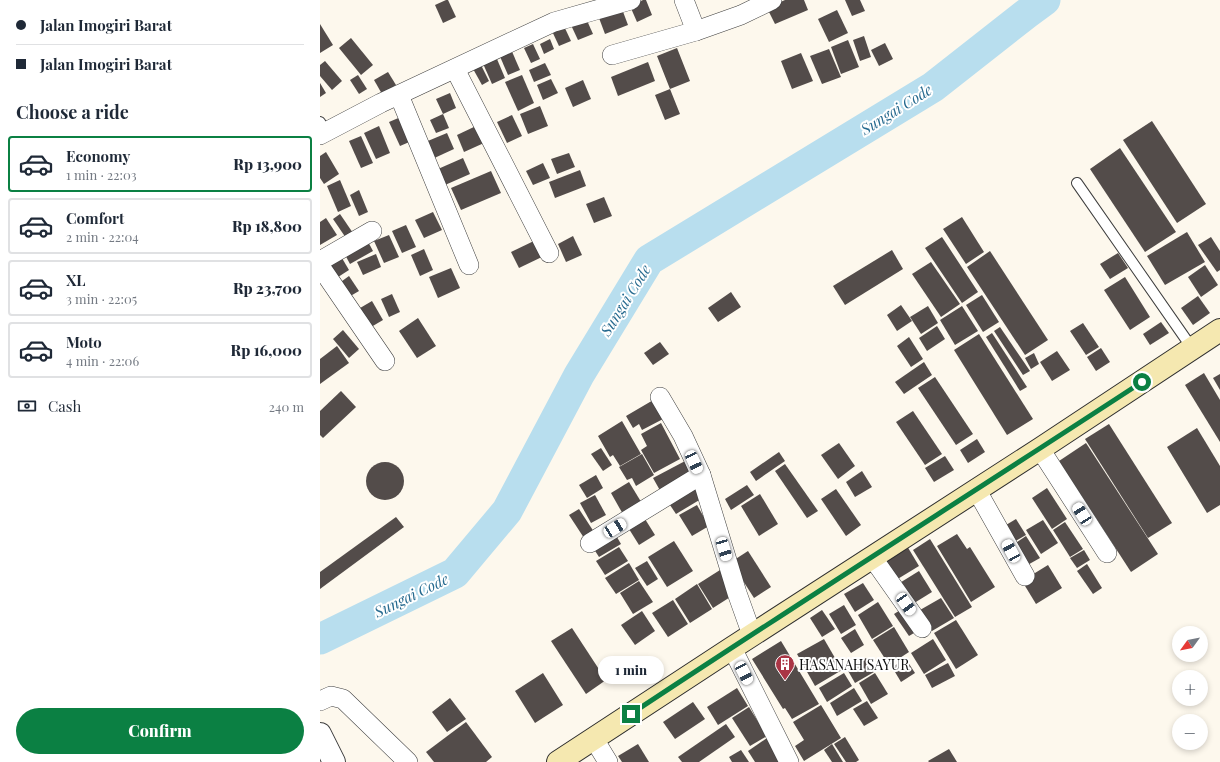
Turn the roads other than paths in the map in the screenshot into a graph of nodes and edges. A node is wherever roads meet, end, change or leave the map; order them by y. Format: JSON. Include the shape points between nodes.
{"nodes":[{"id":1,"x":630,"y":0,"type":"edge"},
{"id":2,"x":684,"y":0,"type":"edge"},
{"id":3,"x":772,"y":0,"type":"edge"},
{"id":4,"x":696,"y":31,"type":"junction"},
{"id":5,"x":612,"y":54,"type":"dead end"},
{"id":6,"x":455,"y":69,"type":"junction"},
{"id":7,"x":399,"y":95,"type":"junction"},
{"id":8,"x":322,"y":130,"type":"edge"},
{"id":9,"x":1077,"y":182,"type":"dead end"},
{"id":10,"x":372,"y":231,"type":"dead end"},
{"id":11,"x":549,"y":253,"type":"dead end"},
{"id":12,"x":320,"y":261,"type":"edge"},
{"id":13,"x":469,"y":265,"type":"dead end"},
{"id":14,"x":320,"y":266,"type":"edge"},
{"id":15,"x":1220,"y":330,"type":"edge"},
{"id":16,"x":1192,"y":348,"type":"junction"},
{"id":17,"x":385,"y":361,"type":"dead end"},
{"id":18,"x":660,"y":397,"type":"dead end"},
{"id":19,"x":1040,"y":449,"type":"junction"},
{"id":20,"x":700,"y":475,"type":"junction"},
{"id":21,"x":976,"y":489,"type":"junction"},
{"id":22,"x":590,"y":543,"type":"dead end"},
{"id":23,"x":1107,"y":553,"type":"dead end"},
{"id":24,"x":872,"y":557,"type":"junction"},
{"id":25,"x":1025,"y":576,"type":"dead end"},
{"id":26,"x":922,"y":628,"type":"dead end"},
{"id":27,"x":752,"y":634,"type":"junction"},
{"id":28,"x":732,"y":648,"type":"junction"},
{"id":29,"x":320,"y":701,"type":"edge"},
{"id":30,"x":320,"y":734,"type":"edge"},
{"id":31,"x":594,"y":739,"type":"junction"},
{"id":32,"x":334,"y":762,"type":"edge"},
{"id":33,"x":408,"y":762,"type":"edge"},
{"id":34,"x":558,"y":762,"type":"edge"},
{"id":35,"x":608,"y":762,"type":"edge"},
{"id":36,"x":789,"y":762,"type":"edge"}],
"edges":[{"from":1,"to":6,"type":"street","via":[[554,22]]},
{"from":2,"to":4,"type":"street"},
{"from":3,"to":4,"type":"street","via":[[741,15]]},
{"from":4,"to":5,"type":"street"},
{"from":6,"to":7,"type":"street"},
{"from":6,"to":11,"type":"street"},
{"from":7,"to":8,"type":"street"},
{"from":7,"to":13,"type":"street"},
{"from":9,"to":16,"type":"lane"},
{"from":10,"to":12,"type":"street"},
{"from":14,"to":17,"type":"street"},
{"from":15,"to":16,"type":"main road"},
{"from":16,"to":19,"type":"main road"},
{"from":18,"to":20,"type":"street"},
{"from":19,"to":21,"type":"main road"},
{"from":19,"to":23,"type":"street"},
{"from":20,"to":22,"type":"street"},
{"from":20,"to":27,"type":"street"},
{"from":21,"to":24,"type":"main road"},
{"from":21,"to":25,"type":"street"},
{"from":24,"to":26,"type":"street"},
{"from":24,"to":27,"type":"main road"},
{"from":27,"to":28,"type":"main road"},
{"from":28,"to":31,"type":"main road"},
{"from":28,"to":36,"type":"street"},
{"from":29,"to":33,"type":"street","via":[[331,696],[343,699]]},
{"from":30,"to":32,"type":"street"},
{"from":31,"to":34,"type":"main road"},
{"from":31,"to":35,"type":"street"}]}
